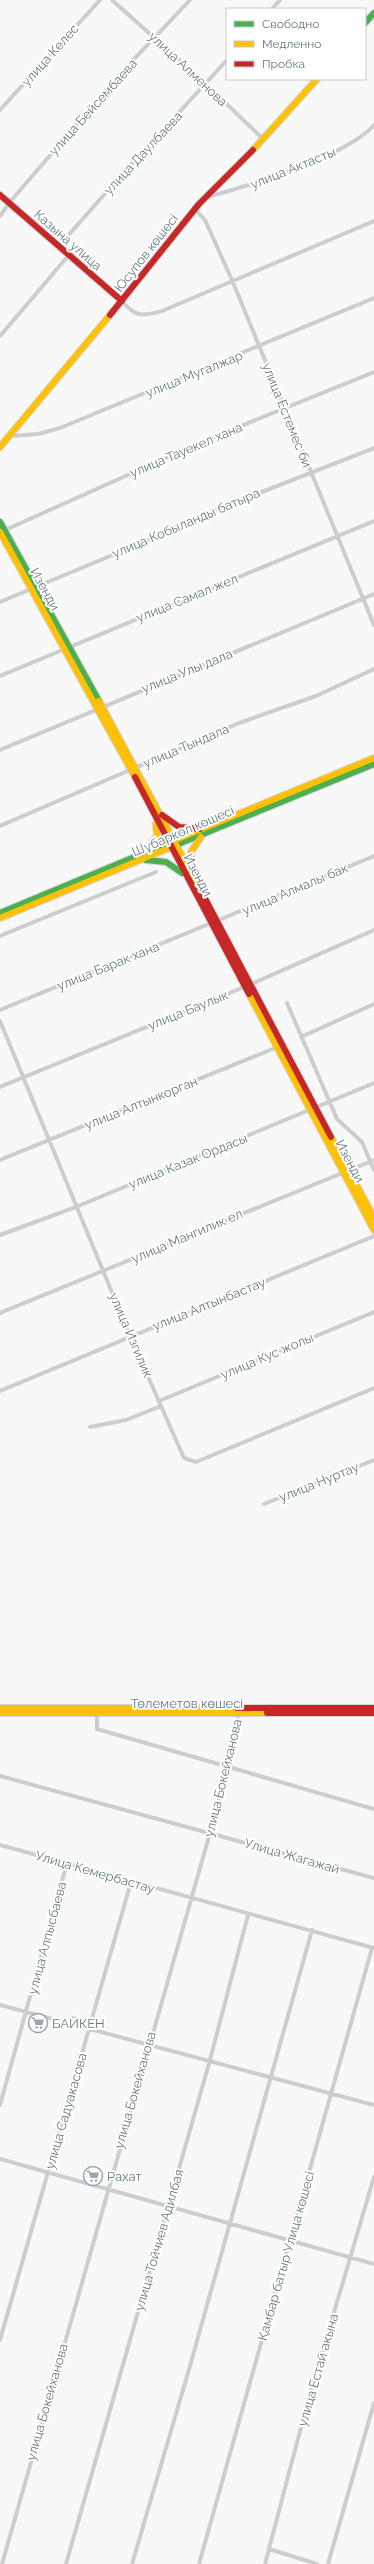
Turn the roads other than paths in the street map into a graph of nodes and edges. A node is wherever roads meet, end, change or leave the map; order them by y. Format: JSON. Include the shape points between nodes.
{"nodes":[{"id":1,"x":100,"y":0,"type":"edge"},
{"id":2,"x":112,"y":0,"type":"edge"},
{"id":3,"x":190,"y":0,"type":"edge"},
{"id":4,"x":280,"y":0,"type":"edge"},
{"id":5,"x":273,"y":8,"type":"edge"},
{"id":6,"x":374,"y":12,"type":"edge"},
{"id":7,"x":366,"y":22,"type":"edge"},
{"id":8,"x":156,"y":38,"type":"junction"},
{"id":9,"x":226,"y":61,"type":"edge"},
{"id":10,"x":316,"y":80,"type":"edge"},
{"id":11,"x":206,"y":84,"type":"junction"},
{"id":12,"x":0,"y":110,"type":"edge"},
{"id":13,"x":374,"y":125,"type":"edge"},
{"id":14,"x":264,"y":140,"type":"junction"},
{"id":15,"x":0,"y":195,"type":"edge"},
{"id":16,"x":205,"y":198,"type":"junction"},
{"id":17,"x":9,"y":203,"type":"junction"},
{"id":18,"x":195,"y":209,"type":"junction"},
{"id":19,"x":0,"y":216,"type":"edge"},
{"id":20,"x":374,"y":221,"type":"edge"},
{"id":21,"x":59,"y":246,"type":"junction"},
{"id":22,"x":69,"y":255,"type":"junction"},
{"id":23,"x":232,"y":280,"type":"junction"},
{"id":24,"x":374,"y":298,"type":"edge"},
{"id":25,"x":122,"y":301,"type":"junction"},
{"id":26,"x":0,"y":336,"type":"edge"},
{"id":27,"x":260,"y":347,"type":"junction"},
{"id":28,"x":374,"y":372,"type":"edge"},
{"id":29,"x":283,"y":409,"type":"junction"},
{"id":30,"x":11,"y":436,"type":"junction"},
{"id":31,"x":0,"y":447,"type":"edge"},
{"id":32,"x":374,"y":448,"type":"edge"},
{"id":33,"x":310,"y":472,"type":"junction"},
{"id":34,"x":374,"y":521,"type":"edge"},
{"id":35,"x":0,"y":522,"type":"edge"},
{"id":36,"x":2,"y":531,"type":"edge"},
{"id":37,"x":337,"y":537,"type":"junction"},
{"id":38,"x":34,"y":588,"type":"junction"},
{"id":39,"x":374,"y":594,"type":"edge"},
{"id":40,"x":363,"y":598,"type":"junction"},
{"id":41,"x":0,"y":602,"type":"edge"},
{"id":42,"x":374,"y":625,"type":"edge"},
{"id":43,"x":68,"y":647,"type":"junction"},
{"id":44,"x":374,"y":669,"type":"edge"},
{"id":45,"x":0,"y":676,"type":"edge"},
{"id":46,"x":100,"y":707,"type":"junction"},
{"id":47,"x":0,"y":750,"type":"edge"},
{"id":48,"x":374,"y":758,"type":"edge"},
{"id":49,"x":374,"y":764,"type":"edge"},
{"id":50,"x":133,"y":769,"type":"junction"},
{"id":51,"x":154,"y":809,"type":"junction"},
{"id":52,"x":0,"y":826,"type":"edge"},
{"id":53,"x":207,"y":830,"type":"junction"},
{"id":54,"x":172,"y":844,"type":"junction"},
{"id":55,"x":374,"y":856,"type":"edge"},
{"id":56,"x":138,"y":859,"type":"junction"},
{"id":57,"x":156,"y":872,"type":"dead end"},
{"id":58,"x":189,"y":877,"type":"junction"},
{"id":59,"x":0,"y":913,"type":"edge"},
{"id":60,"x":0,"y":918,"type":"edge"},
{"id":61,"x":213,"y":923,"type":"junction"},
{"id":62,"x":374,"y":930,"type":"edge"},
{"id":63,"x":0,"y":936,"type":"edge"},
{"id":64,"x":247,"y":986,"type":"junction"},
{"id":65,"x":287,"y":1003,"type":"dead end"},
{"id":66,"x":374,"y":1004,"type":"edge"},
{"id":67,"x":0,"y":1010,"type":"edge"},
{"id":68,"x":0,"y":1021,"type":"edge"},
{"id":69,"x":301,"y":1037,"type":"junction"},
{"id":70,"x":279,"y":1047,"type":"junction"},
{"id":71,"x":24,"y":1077,"type":"junction"},
{"id":72,"x":374,"y":1083,"type":"edge"},
{"id":73,"x":0,"y":1087,"type":"edge"},
{"id":74,"x":330,"y":1102,"type":"junction"},
{"id":75,"x":313,"y":1109,"type":"junction"},
{"id":76,"x":49,"y":1140,"type":"junction"},
{"id":77,"x":0,"y":1160,"type":"edge"},
{"id":78,"x":372,"y":1160,"type":"edge"},
{"id":79,"x":374,"y":1170,"type":"edge"},
{"id":80,"x":346,"y":1171,"type":"junction"},
{"id":81,"x":76,"y":1207,"type":"junction"},
{"id":82,"x":374,"y":1218,"type":"edge"},
{"id":83,"x":374,"y":1230,"type":"edge"},
{"id":84,"x":0,"y":1235,"type":"edge"},
{"id":85,"x":374,"y":1236,"type":"edge"},
{"id":86,"x":104,"y":1271,"type":"junction"},
{"id":87,"x":374,"y":1312,"type":"edge"},
{"id":88,"x":0,"y":1313,"type":"edge"},
{"id":89,"x":130,"y":1336,"type":"junction"},
{"id":90,"x":374,"y":1388,"type":"edge"},
{"id":91,"x":0,"y":1391,"type":"edge"},
{"id":92,"x":159,"y":1401,"type":"junction"},
{"id":93,"x":161,"y":1406,"type":"junction"},
{"id":94,"x":90,"y":1427,"type":"dead end"},
{"id":95,"x":374,"y":1460,"type":"edge"},
{"id":96,"x":264,"y":1504,"type":"dead end"},
{"id":97,"x":0,"y":1708,"type":"edge"},
{"id":98,"x":374,"y":1708,"type":"edge"},
{"id":99,"x":239,"y":1711,"type":"junction"},
{"id":100,"x":0,"y":1713,"type":"edge"},
{"id":101,"x":96,"y":1713,"type":"junction"},
{"id":102,"x":374,"y":1713,"type":"edge"},
{"id":103,"x":228,"y":1766,"type":"junction"},
{"id":104,"x":0,"y":1776,"type":"edge"},
{"id":105,"x":374,"y":1809,"type":"edge"},
{"id":106,"x":210,"y":1833,"type":"junction"},
{"id":107,"x":0,"y":1846,"type":"edge"},
{"id":108,"x":67,"y":1863,"type":"junction"},
{"id":109,"x":374,"y":1878,"type":"edge"},
{"id":110,"x":131,"y":1882,"type":"junction"},
{"id":111,"x":189,"y":1898,"type":"junction"},
{"id":112,"x":248,"y":1914,"type":"junction"},
{"id":113,"x":312,"y":1930,"type":"junction"},
{"id":114,"x":373,"y":1948,"type":"edge"},
{"id":115,"x":0,"y":2005,"type":"edge"},
{"id":116,"x":27,"y":2012,"type":"junction"},
{"id":117,"x":90,"y":2028,"type":"junction"},
{"id":118,"x":148,"y":2043,"type":"junction"},
{"id":119,"x":210,"y":2060,"type":"junction"},
{"id":120,"x":270,"y":2077,"type":"junction"},
{"id":121,"x":332,"y":2094,"type":"junction"},
{"id":122,"x":0,"y":2105,"type":"edge"},
{"id":123,"x":374,"y":2105,"type":"edge"},
{"id":124,"x":0,"y":2159,"type":"edge"},
{"id":125,"x":48,"y":2174,"type":"junction"},
{"id":126,"x":374,"y":2177,"type":"edge"},
{"id":127,"x":107,"y":2190,"type":"junction"},
{"id":128,"x":168,"y":2206,"type":"junction"},
{"id":129,"x":229,"y":2224,"type":"junction"},
{"id":130,"x":290,"y":2241,"type":"junction"},
{"id":131,"x":351,"y":2257,"type":"junction"},
{"id":132,"x":374,"y":2264,"type":"edge"},
{"id":133,"x":0,"y":2340,"type":"edge"},
{"id":134,"x":374,"y":2403,"type":"edge"},
{"id":135,"x":372,"y":2420,"type":"edge"},
{"id":136,"x":269,"y":2549,"type":"junction"},
{"id":137,"x":2,"y":2564,"type":"edge"},
{"id":138,"x":66,"y":2564,"type":"edge"},
{"id":139,"x":132,"y":2564,"type":"edge"},
{"id":140,"x":199,"y":2564,"type":"edge"},
{"id":141,"x":265,"y":2564,"type":"edge"},
{"id":142,"x":317,"y":2564,"type":"edge"},
{"id":143,"x":328,"y":2564,"type":"edge"}],
"edges":[{"from":1,"to":12,"type":"street","name":"улица Келес"},
{"from":2,"to":8,"type":"street","name":"улица Алменова"},
{"from":3,"to":8,"type":"street","name":"улица Бейсембаева"},
{"from":4,"to":5,"type":"street"},
{"from":6,"to":7,"type":"street"},
{"from":8,"to":11,"type":"street","name":"улица Алменова"},
{"from":8,"to":17,"type":"street","name":"улица Бейсембаева","via":[[121,74]]},
{"from":9,"to":11,"type":"street","name":"улица Даулбаева"},
{"from":10,"to":14,"type":"street","name":"Юсупов көшесі"},
{"from":11,"to":14,"type":"street","name":"улица Алменова"},
{"from":11,"to":21,"type":"street","name":"улица Даулбаева"},
{"from":13,"to":16,"type":"street","name":"улица Актасты","via":[[365,135],[343,148],[258,183]]},
{"from":14,"to":16,"type":"street","name":"Юсупов көшесі"},
{"from":15,"to":17,"type":"street","name":"Казына улица"},
{"from":16,"to":18,"type":"street","name":"Юсупов көшесі"},
{"from":17,"to":19,"type":"street","name":"улица Бейсембаева"},
{"from":17,"to":21,"type":"street","name":"Казына улица"},
{"from":18,"to":23,"type":"street","name":"улица Естемес би","via":[[205,220]]},
{"from":18,"to":25,"type":"street","name":"Юсупов көшесі"},
{"from":20,"to":23,"type":"street"},
{"from":21,"to":22,"type":"street","name":"Казына улица"},
{"from":22,"to":25,"type":"street","name":"Казына улица"},
{"from":22,"to":26,"type":"street"},
{"from":23,"to":25,"type":"street","via":[[145,316],[131,312]]},
{"from":23,"to":27,"type":"street","name":"улица Естемес би"},
{"from":24,"to":27,"type":"street","name":"улица Мугалжар"},
{"from":25,"to":30,"type":"street","name":"Юсупов көшесі"},
{"from":27,"to":29,"type":"street","name":"улица Естемес би"},
{"from":27,"to":30,"type":"street","name":"улица Мугалжар","via":[[60,428],[38,434]]},
{"from":28,"to":29,"type":"street","name":"улица Тауекел хана"},
{"from":29,"to":33,"type":"street","name":"улица Естемес би"},
{"from":29,"to":36,"type":"street","name":"улица Тауекел хана","via":[[199,443]]},
{"from":30,"to":31,"type":"street","name":"Юсупов көшесі"},
{"from":32,"to":33,"type":"street","name":"улица Кобыланды батыра"},
{"from":33,"to":37,"type":"street","name":"улица Естемес би"},
{"from":33,"to":38,"type":"street","name":"улица Кобыланды батыра","via":[[185,522]]},
{"from":34,"to":37,"type":"street","name":"улица Самал жел"},
{"from":35,"to":36,"type":"street","name":"Изенди"},
{"from":36,"to":38,"type":"street","name":"Изенди"},
{"from":37,"to":40,"type":"street","name":"улица Естемес би"},
{"from":37,"to":43,"type":"street","name":"улица Самал жел"},
{"from":38,"to":41,"type":"street","name":"улица Кобыланды батыра"},
{"from":38,"to":43,"type":"street","name":"Изенди"},
{"from":39,"to":40,"type":"street","name":"улица Улы дала"},
{"from":40,"to":42,"type":"street","name":"улица Естемес би"},
{"from":40,"to":46,"type":"street","name":"улица Улы дала"},
{"from":43,"to":45,"type":"street","name":"улица Самал жел"},
{"from":43,"to":46,"type":"street","name":"Изенди"},
{"from":44,"to":50,"type":"street","name":"улица Тындала","via":[[316,696],[239,723]]},
{"from":46,"to":47,"type":"street","name":"улица Улы дала"},
{"from":46,"to":50,"type":"street","name":"Изенди"},
{"from":48,"to":53,"type":"street","name":"Шұбаркөл көшесі"},
{"from":49,"to":53,"type":"street","name":"Шұбаркөл көшесі"},
{"from":50,"to":51,"type":"street","name":"Изенди"},
{"from":50,"to":52,"type":"street","name":"улица Тындала"},
{"from":51,"to":53,"type":"street","via":[[180,828]]},
{"from":51,"to":54,"type":"street","name":"Изенди"},
{"from":51,"to":56,"type":"street","via":[[157,836]]},
{"from":53,"to":54,"type":"street","name":"Шұбаркөл көшесі"},
{"from":53,"to":58,"type":"street","via":[[192,849],[189,857]]},
{"from":54,"to":56,"type":"street","name":"Шұбаркөл көшесі"},
{"from":54,"to":58,"type":"street","name":"Изенди"},
{"from":55,"to":61,"type":"street","name":"улица Алмалы бак"},
{"from":56,"to":58,"type":"street","via":[[159,859]]},
{"from":56,"to":59,"type":"street","name":"Шұбаркөл көшесі"},
{"from":56,"to":60,"type":"street","name":"Шұбаркөл көшесі"},
{"from":57,"to":63,"type":"street"},
{"from":58,"to":61,"type":"street","name":"Изенди"},
{"from":61,"to":64,"type":"street","name":"Изенди"},
{"from":61,"to":67,"type":"street","name":"улица Барак хана"},
{"from":62,"to":64,"type":"street","name":"улица Баулык"},
{"from":64,"to":70,"type":"street","name":"Изенди"},
{"from":64,"to":71,"type":"street","name":"улица Баулык"},
{"from":65,"to":69,"type":"street"},
{"from":66,"to":69,"type":"street"},
{"from":68,"to":71,"type":"street","name":"улица Изгилик"},
{"from":69,"to":74,"type":"street"},
{"from":70,"to":75,"type":"street","name":"Изенди"},
{"from":70,"to":76,"type":"street","name":"улица Алтынкорган"},
{"from":71,"to":73,"type":"street","name":"улица Баулык"},
{"from":71,"to":76,"type":"street","name":"улица Изгилик"},
{"from":72,"to":74,"type":"street","name":"улица Казак Ордасы"},
{"from":74,"to":75,"type":"street","name":"улица Казак Ордасы"},
{"from":74,"to":78,"type":"street","via":[[341,1125],[356,1134]]},
{"from":75,"to":80,"type":"street","name":"Изенди"},
{"from":75,"to":81,"type":"street","name":"улица Казак Ордасы"},
{"from":76,"to":77,"type":"street","name":"улица Алтынкорган"},
{"from":76,"to":81,"type":"street","name":"улица Изгилик"},
{"from":78,"to":79,"type":"street"},
{"from":78,"to":80,"type":"street","name":"улица Мангилик ел"},
{"from":80,"to":82,"type":"street","name":"Изенди"},
{"from":80,"to":83,"type":"street","name":"Изенди"},
{"from":80,"to":86,"type":"street","name":"улица Мангилик ел"},
{"from":81,"to":84,"type":"street","name":"улица Казак Ордасы"},
{"from":81,"to":86,"type":"street","name":"улица Изгилик"},
{"from":85,"to":89,"type":"street","name":"улица Алтынбастау"},
{"from":86,"to":88,"type":"street","name":"улица Мангилик ел"},
{"from":86,"to":89,"type":"street","name":"улица Изгилик"},
{"from":87,"to":92,"type":"street","name":"улица Кус жолы"},
{"from":89,"to":91,"type":"street","name":"улица Алтынбастау"},
{"from":89,"to":92,"type":"street","name":"улица Изгилик"},
{"from":90,"to":93,"type":"street","name":"улица Изгилик","via":[[196,1462],[184,1458]]},
{"from":92,"to":93,"type":"street","name":"улица Изгилик"},
{"from":93,"to":94,"type":"street","via":[[126,1420]]},
{"from":95,"to":96,"type":"street","name":"улица Нуртау"},
{"from":97,"to":99,"type":"street","name":"Төлеметов көшесі"},
{"from":98,"to":99,"type":"street","name":"Төлеметов көшесі"},
{"from":99,"to":101,"type":"street","name":"Төлеметов көшесі"},
{"from":99,"to":102,"type":"street","name":"Төлеметов көшесі"},
{"from":99,"to":103,"type":"street","name":"улица Бокейханова"},
{"from":100,"to":101,"type":"street","name":"Төлеметов көшесі"},
{"from":101,"to":103,"type":"street","via":[[97,1729]]},
{"from":103,"to":105,"type":"street"},
{"from":103,"to":106,"type":"street","name":"улица Бокейханова"},
{"from":104,"to":106,"type":"street","name":"Улица Жагажай"},
{"from":106,"to":109,"type":"street","name":"Улица Жагажай"},
{"from":106,"to":111,"type":"street","name":"улица Бокейханова"},
{"from":107,"to":108,"type":"street","name":"Улица Кемербастау"},
{"from":108,"to":110,"type":"street","name":"Улица Кемербастау"},
{"from":108,"to":116,"type":"street","name":"улица Алпысбаева"},
{"from":110,"to":111,"type":"street","name":"Улица Кемербастау"},
{"from":110,"to":117,"type":"street","name":"улица Садуакасова"},
{"from":111,"to":112,"type":"street","name":"Улица Кемербастау"},
{"from":111,"to":118,"type":"street","name":"улица Бокейханова"},
{"from":112,"to":113,"type":"street","name":"Улица Кемербастау"},
{"from":112,"to":119,"type":"street","name":"улица Тойчиев Адилбая"},
{"from":113,"to":114,"type":"street","name":"Улица Кемербастау"},
{"from":113,"to":120,"type":"street"},
{"from":114,"to":121,"type":"street","name":"Қамбар батыр Улица көшесі"},
{"from":115,"to":116,"type":"street"},
{"from":116,"to":117,"type":"street"},
{"from":116,"to":122,"type":"street","name":"улица Алпысбаева"},
{"from":117,"to":118,"type":"street"},
{"from":117,"to":125,"type":"street","name":"улица Садуакасова"},
{"from":118,"to":119,"type":"street"},
{"from":118,"to":127,"type":"street","name":"улица Бокейханова"},
{"from":119,"to":120,"type":"street"},
{"from":119,"to":128,"type":"street","name":"улица Тойчиев Адилбая"},
{"from":120,"to":121,"type":"street"},
{"from":120,"to":129,"type":"street"},
{"from":121,"to":123,"type":"street"},
{"from":121,"to":130,"type":"street","name":"Қамбар батыр Улица көшесі"},
{"from":124,"to":125,"type":"street"},
{"from":125,"to":127,"type":"street"},
{"from":125,"to":133,"type":"street","name":"улица Садуакасова"},
{"from":126,"to":131,"type":"street","name":"улица Естай акына"},
{"from":127,"to":128,"type":"street"},
{"from":127,"to":137,"type":"street","name":"улица Бокейханова"},
{"from":128,"to":129,"type":"street"},
{"from":128,"to":138,"type":"street","name":"улица Тойчиев Адилбая"},
{"from":129,"to":130,"type":"street"},
{"from":129,"to":139,"type":"street"},
{"from":130,"to":131,"type":"street"},
{"from":130,"to":140,"type":"street","name":"Қамбар батыр Улица көшесі"},
{"from":131,"to":132,"type":"street"},
{"from":131,"to":136,"type":"street","name":"улица Естай акына","via":[[309,2397]]},
{"from":134,"to":135,"type":"street"},
{"from":135,"to":143,"type":"street"},
{"from":136,"to":141,"type":"street","name":"улица Естай акына"},
{"from":136,"to":142,"type":"street"}]}
